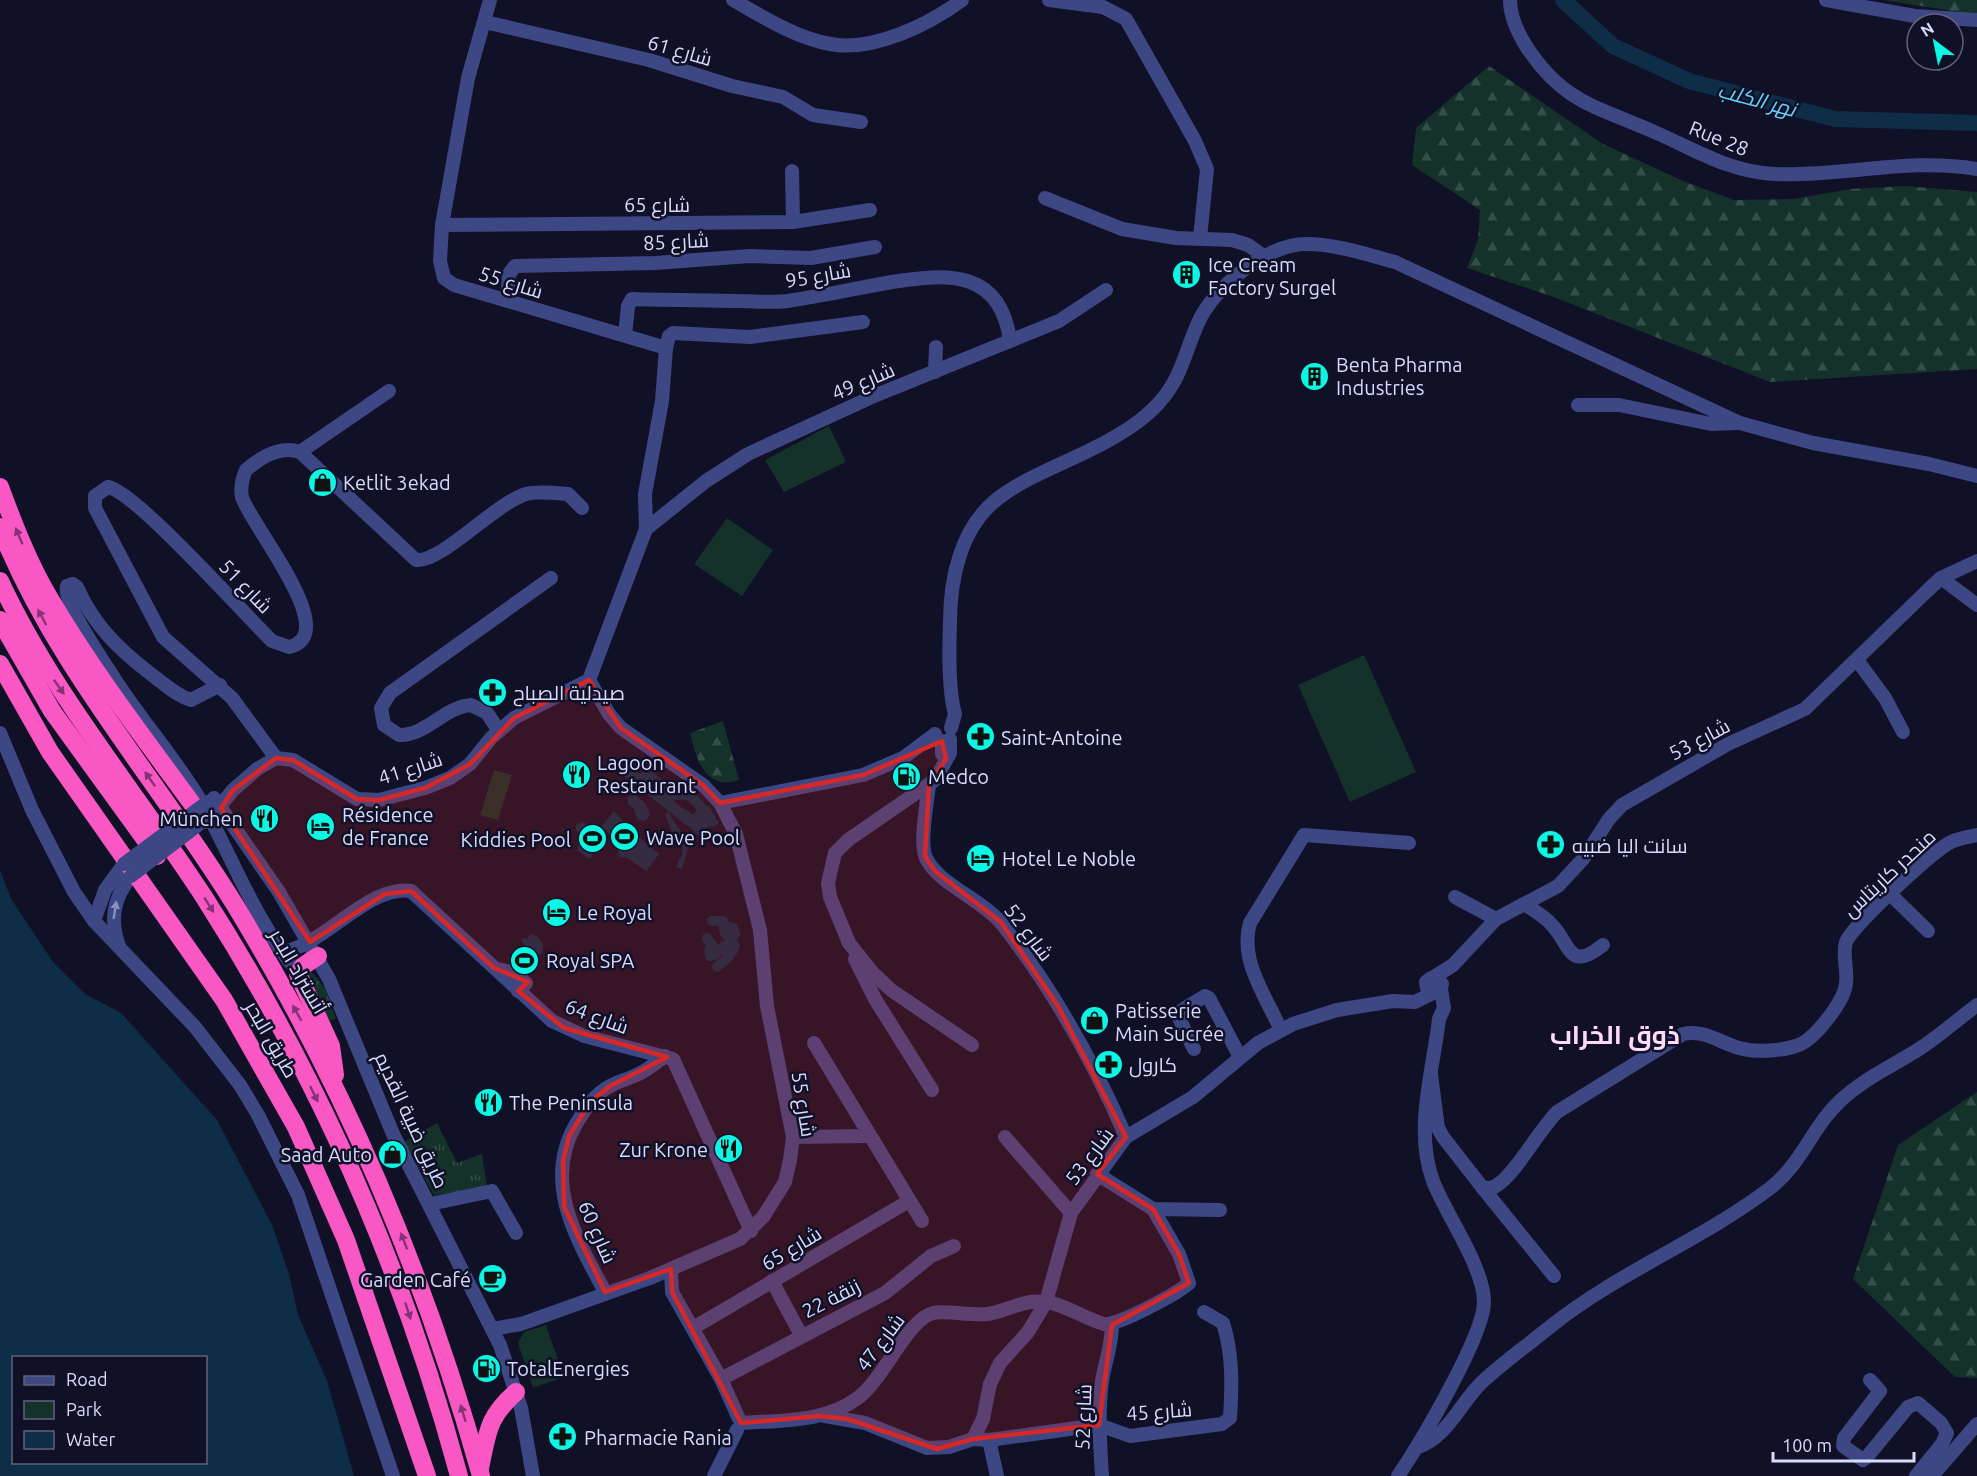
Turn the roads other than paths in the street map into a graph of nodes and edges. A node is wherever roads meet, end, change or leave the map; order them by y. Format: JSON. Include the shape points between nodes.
{"nodes":[{"id":1,"x":490,"y":0,"type":"edge"},
{"id":2,"x":734,"y":0,"type":"edge"},
{"id":3,"x":962,"y":0,"type":"edge"},
{"id":4,"x":1050,"y":0,"type":"edge"},
{"id":5,"x":1510,"y":0,"type":"edge"},
{"id":6,"x":1826,"y":0,"type":"edge"},
{"id":7,"x":1977,"y":20,"type":"edge"},
{"id":8,"x":485,"y":22,"type":"junction"},
{"id":9,"x":861,"y":122,"type":"dead end"},
{"id":10,"x":1977,"y":169,"type":"edge"},
{"id":11,"x":792,"y":171,"type":"dead end"},
{"id":12,"x":1045,"y":198,"type":"dead end"},
{"id":13,"x":870,"y":210,"type":"dead end"},
{"id":14,"x":794,"y":222,"type":"junction"},
{"id":15,"x":442,"y":225,"type":"junction"},
{"id":16,"x":1200,"y":238,"type":"junction"},
{"id":17,"x":875,"y":247,"type":"dead end"},
{"id":18,"x":1265,"y":257,"type":"junction"},
{"id":19,"x":1106,"y":290,"type":"dead end"},
{"id":20,"x":507,"y":300,"type":"junction"},
{"id":21,"x":863,"y":322,"type":"dead end"},
{"id":22,"x":626,"y":335,"type":"junction"},
{"id":23,"x":1010,"y":341,"type":"junction"},
{"id":24,"x":936,"y":347,"type":"dead end"},
{"id":25,"x":666,"y":348,"type":"junction"},
{"id":26,"x":935,"y":372,"type":"junction"},
{"id":27,"x":389,"y":391,"type":"dead end"},
{"id":28,"x":1578,"y":405,"type":"dead end"},
{"id":29,"x":1740,"y":423,"type":"junction"},
{"id":30,"x":300,"y":452,"type":"junction"},
{"id":31,"x":1977,"y":476,"type":"edge"},
{"id":32,"x":0,"y":487,"type":"edge"},
{"id":33,"x":582,"y":508,"type":"dead end"},
{"id":34,"x":0,"y":527,"type":"edge"},
{"id":35,"x":646,"y":529,"type":"junction"},
{"id":36,"x":1977,"y":561,"type":"edge"},
{"id":37,"x":551,"y":578,"type":"dead end"},
{"id":38,"x":1941,"y":579,"type":"junction"},
{"id":39,"x":0,"y":581,"type":"edge"},
{"id":40,"x":1977,"y":605,"type":"edge"},
{"id":41,"x":0,"y":620,"type":"edge"},
{"id":42,"x":1857,"y":660,"type":"junction"},
{"id":43,"x":0,"y":664,"type":"edge"},
{"id":44,"x":589,"y":680,"type":"junction"},
{"id":45,"x":220,"y":686,"type":"junction"},
{"id":46,"x":499,"y":731,"type":"junction"},
{"id":47,"x":1903,"y":732,"type":"dead end"},
{"id":48,"x":0,"y":734,"type":"edge"},
{"id":49,"x":944,"y":734,"type":"junction"},
{"id":50,"x":276,"y":758,"type":"junction"},
{"id":51,"x":928,"y":785,"type":"junction"},
{"id":52,"x":720,"y":802,"type":"junction"},
{"id":53,"x":210,"y":809,"type":"junction"},
{"id":54,"x":1977,"y":836,"type":"edge"},
{"id":55,"x":1409,"y":843,"type":"dead end"},
{"id":56,"x":153,"y":851,"type":"junction"},
{"id":57,"x":128,"y":870,"type":"junction"},
{"id":58,"x":105,"y":890,"type":"junction"},
{"id":59,"x":74,"y":892,"type":"junction"},
{"id":60,"x":1890,"y":894,"type":"junction"},
{"id":61,"x":1455,"y":897,"type":"dead end"},
{"id":62,"x":1524,"y":904,"type":"junction"},
{"id":63,"x":1496,"y":919,"type":"junction"},
{"id":64,"x":94,"y":921,"type":"junction"},
{"id":65,"x":1928,"y":932,"type":"dead end"},
{"id":66,"x":849,"y":943,"type":"junction"},
{"id":67,"x":1603,"y":945,"type":"dead end"},
{"id":68,"x":119,"y":948,"type":"junction"},
{"id":69,"x":314,"y":949,"type":"junction"},
{"id":70,"x":283,"y":952,"type":"junction"},
{"id":71,"x":298,"y":972,"type":"junction"},
{"id":72,"x":1434,"y":990,"type":"junction"},
{"id":73,"x":1393,"y":1001,"type":"junction"},
{"id":74,"x":1977,"y":1005,"type":"edge"},
{"id":75,"x":1281,"y":1030,"type":"junction"},
{"id":76,"x":814,"y":1042,"type":"dead end"},
{"id":77,"x":972,"y":1044,"type":"dead end"},
{"id":78,"x":1194,"y":1049,"type":"dead end"},
{"id":79,"x":665,"y":1056,"type":"junction"},
{"id":80,"x":1240,"y":1057,"type":"junction"},
{"id":81,"x":1431,"y":1076,"type":"junction"},
{"id":82,"x":334,"y":1083,"type":"junction"},
{"id":83,"x":932,"y":1090,"type":"dead end"},
{"id":84,"x":1131,"y":1133,"type":"junction"},
{"id":85,"x":869,"y":1136,"type":"junction"},
{"id":86,"x":793,"y":1137,"type":"junction"},
{"id":87,"x":1005,"y":1137,"type":"dead end"},
{"id":88,"x":1097,"y":1174,"type":"junction"},
{"id":89,"x":1482,"y":1187,"type":"junction"},
{"id":90,"x":909,"y":1201,"type":"junction"},
{"id":91,"x":430,"y":1204,"type":"junction"},
{"id":92,"x":1153,"y":1209,"type":"junction"},
{"id":93,"x":1220,"y":1210,"type":"dead end"},
{"id":94,"x":1071,"y":1214,"type":"junction"},
{"id":95,"x":922,"y":1221,"type":"dead end"},
{"id":96,"x":751,"y":1231,"type":"junction"},
{"id":97,"x":516,"y":1233,"type":"dead end"},
{"id":98,"x":954,"y":1246,"type":"dead end"},
{"id":99,"x":671,"y":1269,"type":"junction"},
{"id":100,"x":1554,"y":1276,"type":"dead end"},
{"id":101,"x":650,"y":1278,"type":"junction"},
{"id":102,"x":772,"y":1281,"type":"junction"},
{"id":103,"x":605,"y":1292,"type":"junction"},
{"id":104,"x":672,"y":1292,"type":"junction"},
{"id":105,"x":1046,"y":1302,"type":"junction"},
{"id":106,"x":1204,"y":1312,"type":"dead end"},
{"id":107,"x":521,"y":1324,"type":"junction"},
{"id":108,"x":1112,"y":1325,"type":"junction"},
{"id":109,"x":693,"y":1328,"type":"junction"},
{"id":110,"x":492,"y":1329,"type":"junction"},
{"id":111,"x":801,"y":1335,"type":"junction"},
{"id":112,"x":500,"y":1345,"type":"junction"},
{"id":113,"x":1870,"y":1380,"type":"dead end"},
{"id":114,"x":724,"y":1384,"type":"junction"},
{"id":115,"x":516,"y":1392,"type":"junction"},
{"id":116,"x":820,"y":1416,"type":"junction"},
{"id":117,"x":735,"y":1424,"type":"junction"},
{"id":118,"x":1977,"y":1424,"type":"edge"},
{"id":119,"x":1099,"y":1425,"type":"junction"},
{"id":120,"x":973,"y":1439,"type":"junction"},
{"id":121,"x":989,"y":1440,"type":"junction"},
{"id":122,"x":1418,"y":1447,"type":"junction"},
{"id":123,"x":480,"y":1473,"type":"edge"},
{"id":124,"x":393,"y":1476,"type":"edge"},
{"id":125,"x":427,"y":1476,"type":"edge"},
{"id":126,"x":459,"y":1476,"type":"edge"},
{"id":127,"x":533,"y":1476,"type":"edge"},
{"id":128,"x":714,"y":1476,"type":"edge"},
{"id":129,"x":997,"y":1476,"type":"edge"},
{"id":130,"x":1102,"y":1476,"type":"edge"},
{"id":131,"x":1398,"y":1476,"type":"edge"},
{"id":132,"x":1916,"y":1476,"type":"edge"},
{"id":133,"x":1932,"y":1476,"type":"edge"}],
"edges":[{"from":1,"to":8,"type":"street","name":"شارع 55"},
{"from":2,"to":3,"type":"street","via":[[803,35],[829,44],[852,45],[870,44],[912,28]]},
{"from":4,"to":16,"type":"street","via":[[1104,7],[1125,19],[1207,169]]},
{"from":5,"to":10,"type":"street","name":"Rue 28","via":[[1523,42],[1539,67],[1561,88],[1584,104],[1715,161],[1773,174],[1842,172],[1896,165]]},
{"from":6,"to":7,"type":"street","via":[[1915,16]]},
{"from":8,"to":9,"type":"street","name":"شارع 61","via":[[650,60],[732,86],[783,97],[813,115]]},
{"from":8,"to":15,"type":"street","name":"شارع 55","via":[[468,78]]},
{"from":11,"to":14,"type":"street"},
{"from":12,"to":16,"type":"street","via":[[1122,229]]},
{"from":13,"to":14,"type":"street","name":"شارع 65"},
{"from":14,"to":15,"type":"street","name":"شارع 65"},
{"from":15,"to":20,"type":"street","name":"شارع 55","via":[[440,267],[444,278],[454,285]]},
{"from":16,"to":18,"type":"street","via":[[1240,242]]},
{"from":17,"to":20,"type":"street","name":"شارع 85","via":[[811,258],[750,256],[655,263],[517,265],[508,274]]},
{"from":18,"to":29,"type":"street","via":[[1295,244],[1308,244],[1338,247],[1395,262]]},
{"from":18,"to":49,"type":"street","via":[[1210,300],[1179,374],[1153,410],[1120,435],[1009,491],[983,513],[953,573],[950,596],[955,721]]},
{"from":19,"to":23,"type":"street","name":"شارع 49","via":[[1059,321]]},
{"from":20,"to":22,"type":"street","name":"شارع 55"},
{"from":21,"to":25,"type":"street","via":[[750,337],[673,333]]},
{"from":22,"to":23,"type":"street","name":"شارع 95","via":[[632,299],[786,301],[932,276],[959,279],[988,292],[1008,324]]},
{"from":22,"to":25,"type":"street","name":"شارع 55"},
{"from":23,"to":26,"type":"street","name":"شارع 49"},
{"from":24,"to":26,"type":"street"},
{"from":25,"to":35,"type":"street","via":[[662,401],[645,494]]},
{"from":26,"to":35,"type":"street","name":"شارع 49","via":[[748,454],[706,481]]},
{"from":27,"to":30,"type":"street"},
{"from":28,"to":29,"type":"street","via":[[1619,405],[1711,424]]},
{"from":29,"to":31,"type":"street","via":[[1813,443]]},
{"from":30,"to":33,"type":"street","via":[[416,560],[428,559],[444,550],[482,518],[528,494],[568,494]]},
{"from":30,"to":45,"type":"street","name":"شارع 51","via":[[290,448],[266,456],[246,470],[241,484],[246,505],[308,616],[301,642],[289,647],[272,641],[171,537],[122,493],[108,487],[94,496],[95,508],[163,637]]},
{"from":53,"to":32,"type":"highway","one_way":true,"via":[[111,693],[41,583]]},
{"from":82,"to":34,"type":"highway","name":"أتستراد البحر","one_way":true,"via":[[210,865],[54,640]]},
{"from":35,"to":44,"type":"street"},
{"from":36,"to":38,"type":"street","name":"شارع 53"},
{"from":37,"to":46,"type":"street","via":[[390,693],[381,708],[384,725],[399,735],[416,732],[454,709],[471,705],[488,713]]},
{"from":38,"to":40,"type":"street"},
{"from":38,"to":42,"type":"street","name":"شارع 53"},
{"from":39,"to":126,"type":"highway","one_way":true,"via":[[50,674],[241,956],[297,1059],[340,1147],[400,1288]]},
{"from":41,"to":56,"type":"highway","via":[[29,675]]},
{"from":42,"to":47,"type":"street","via":[[1885,698]]},
{"from":42,"to":62,"type":"street","name":"شارع 53","via":[[1805,709],[1728,744],[1630,799],[1609,819],[1569,875],[1552,890]]},
{"from":43,"to":125,"type":"highway","name":"طريق البحر","via":[[50,752],[224,1000],[296,1127],[346,1240]]},
{"from":44,"to":46,"type":"street","name":"شارع 41","via":[[524,712]]},
{"from":44,"to":52,"type":"street","via":[[621,728],[703,785]]},
{"from":45,"to":50,"type":"street","name":"شارع 51"},
{"from":45,"to":70,"type":"street","via":[[191,700],[177,694],[114,645],[101,631],[77,587],[67,586],[86,633],[134,709],[203,805],[232,865]]},
{"from":46,"to":50,"type":"street","name":"شارع 41","via":[[470,764],[450,778],[379,800],[347,795],[293,760]]},
{"from":48,"to":59,"type":"street","via":[[32,810]]},
{"from":49,"to":51,"type":"street","via":[[942,754],[946,759],[940,774]]},
{"from":49,"to":52,"type":"street","via":[[925,749],[916,749],[863,775]]},
{"from":50,"to":53,"type":"street"},
{"from":51,"to":66,"type":"street","via":[[835,853],[828,883],[830,897]]},
{"from":51,"to":84,"type":"street","name":"شارع 52","via":[[924,851],[930,865],[1000,922],[1058,1006],[1115,1112]]},
{"from":52,"to":86,"type":"street","name":"شارع 55","via":[[736,834],[757,912],[767,1006]]},
{"from":53,"to":56,"type":"street","bridge":true},
{"from":53,"to":69,"type":"street","name":"طريق ضبية القديم","via":[[273,882]]},
{"from":54,"to":60,"type":"street","name":"منحدر كاريتاس","via":[[1945,845]]},
{"from":55,"to":75,"type":"street","via":[[1304,835],[1260,906],[1246,937],[1251,966]]},
{"from":56,"to":57,"type":"street","bridge":true},
{"from":57,"to":58,"type":"street"},
{"from":68,"to":57,"type":"street","one_way":true,"via":[[113,918]]},
{"from":58,"to":59,"type":"street","via":[[94,896]]},
{"from":58,"to":64,"type":"street"},
{"from":59,"to":64,"type":"street"},
{"from":60,"to":65,"type":"street"},
{"from":60,"to":89,"type":"street","name":"منحدر كاريتاس","via":[[1847,940],[1845,993],[1804,1042],[1752,1051],[1700,1032],[1683,1034],[1557,1112],[1503,1181],[1493,1188]]},
{"from":61,"to":63,"type":"street"},
{"from":62,"to":63,"type":"street","name":"شارع 53"},
{"from":62,"to":67,"type":"street","via":[[1550,923],[1575,956],[1586,956]]},
{"from":63,"to":72,"type":"street","name":"شارع 53"},
{"from":64,"to":68,"type":"street"},
{"from":66,"to":77,"type":"street","via":[[885,985]]},
{"from":66,"to":83,"type":"street","via":[[870,990]]},
{"from":68,"to":124,"type":"street","via":[[212,1048],[252,1105],[278,1152],[329,1280]]},
{"from":69,"to":70,"type":"street"},
{"from":69,"to":71,"type":"highway"},
{"from":69,"to":79,"type":"street","name":"شارع 64","via":[[370,902],[402,890],[411,891],[540,1012],[564,1028]]},
{"from":69,"to":91,"type":"street","name":"طريق ضبية القديم","via":[[371,1085]]},
{"from":70,"to":71,"type":"street"},
{"from":71,"to":82,"type":"highway","via":[[331,1046]]},
{"from":72,"to":73,"type":"street","name":"شارع 53"},
{"from":72,"to":73,"type":"street","name":"شارع 53","via":[[1415,1002]]},
{"from":72,"to":81,"type":"street","via":[[1444,1008]]},
{"from":73,"to":75,"type":"street","name":"شارع 53","via":[[1317,1015]]},
{"from":74,"to":122,"type":"street","via":[[1918,1050],[1838,1102],[1801,1158],[1777,1183],[1579,1305],[1481,1383],[1439,1435]]},
{"from":75,"to":80,"type":"street","name":"شارع 53"},
{"from":76,"to":85,"type":"street"},
{"from":78,"to":80,"type":"street","via":[[1178,1016],[1205,996]]},
{"from":79,"to":96,"type":"street","via":[[677,1063]]},
{"from":79,"to":103,"type":"street","name":"شارع 60","via":[[635,1076],[610,1086],[590,1102],[569,1136],[561,1185],[564,1207]]},
{"from":80,"to":84,"type":"street","name":"شارع 53","via":[[1192,1097]]},
{"from":81,"to":89,"type":"street","via":[[1438,1128]]},
{"from":81,"to":122,"type":"street","via":[[1425,1135],[1432,1179],[1473,1265],[1484,1302],[1478,1331]]},
{"from":123,"to":82,"type":"highway","name":"أتستراد البحر","one_way":true,"via":[[425,1294],[387,1198]]},
{"from":84,"to":88,"type":"street","name":"شارع 53"},
{"from":85,"to":86,"type":"street"},
{"from":85,"to":90,"type":"street"},
{"from":86,"to":96,"type":"street","name":"شارع 55","via":[[785,1182]]},
{"from":87,"to":94,"type":"street"},
{"from":88,"to":92,"type":"street"},
{"from":88,"to":94,"type":"street","name":"شارع 53"},
{"from":89,"to":100,"type":"street"},
{"from":90,"to":95,"type":"street"},
{"from":90,"to":102,"type":"street","name":"شارع 65"},
{"from":91,"to":97,"type":"street","via":[[492,1191]]},
{"from":91,"to":110,"type":"street","name":"طريق ضبية القديم"},
{"from":92,"to":93,"type":"street"},
{"from":92,"to":108,"type":"street","via":[[1179,1254],[1189,1282]]},
{"from":94,"to":105,"type":"street","name":"شارع 53"},
{"from":96,"to":99,"type":"street","name":"شارع 55"},
{"from":98,"to":111,"type":"street","name":"زنقة 22","via":[[931,1256],[885,1293]]},
{"from":99,"to":101,"type":"street","name":"شارع 55"},
{"from":99,"to":104,"type":"street"},
{"from":101,"to":103,"type":"street","name":"شارع 55"},
{"from":101,"to":104,"type":"street"},
{"from":102,"to":109,"type":"street","name":"شارع 65"},
{"from":102,"to":111,"type":"street"},
{"from":103,"to":107,"type":"street","name":"شارع 55"},
{"from":104,"to":109,"type":"street"},
{"from":105,"to":108,"type":"street"},
{"from":105,"to":116,"type":"street","name":"شارع 47","via":[[1028,1302],[990,1314],[936,1312],[925,1316],[899,1344],[870,1388],[849,1404]]},
{"from":105,"to":120,"type":"street","name":"شارع 53","via":[[1028,1332],[997,1368],[983,1419]]},
{"from":106,"to":119,"type":"street","name":"شارع 45","via":[[1223,1323],[1227,1335],[1232,1383],[1227,1422],[1130,1436]]},
{"from":107,"to":110,"type":"street","name":"شارع 55"},
{"from":107,"to":112,"type":"street","name":"شارع 55"},
{"from":108,"to":119,"type":"street","name":"شارع 52"},
{"from":109,"to":114,"type":"street"},
{"from":110,"to":112,"type":"street","name":"طريق ضبية القديم"},
{"from":111,"to":114,"type":"street","name":"زنقة 22"},
{"from":112,"to":115,"type":"street","name":"طريق ضبية القديم"},
{"from":113,"to":132,"type":"street","via":[[1880,1391],[1844,1438],[1843,1446],[1863,1460],[1908,1407],[1918,1403],[1947,1433]]},
{"from":114,"to":117,"type":"street"},
{"from":115,"to":123,"type":"highway","via":[[492,1418]]},
{"from":115,"to":127,"type":"street","name":"طريق ضبية القديم"},
{"from":116,"to":117,"type":"street"},
{"from":116,"to":120,"type":"street","name":"شارع 45","via":[[865,1423],[927,1448],[949,1447]]},
{"from":117,"to":128,"type":"street","via":[[729,1447]]},
{"from":118,"to":133,"type":"street"},
{"from":119,"to":121,"type":"street","name":"شارع 45"},
{"from":119,"to":130,"type":"street","name":"شارع 52"},
{"from":120,"to":121,"type":"street","name":"شارع 45"},
{"from":121,"to":129,"type":"street"},
{"from":122,"to":131,"type":"street"}]}
